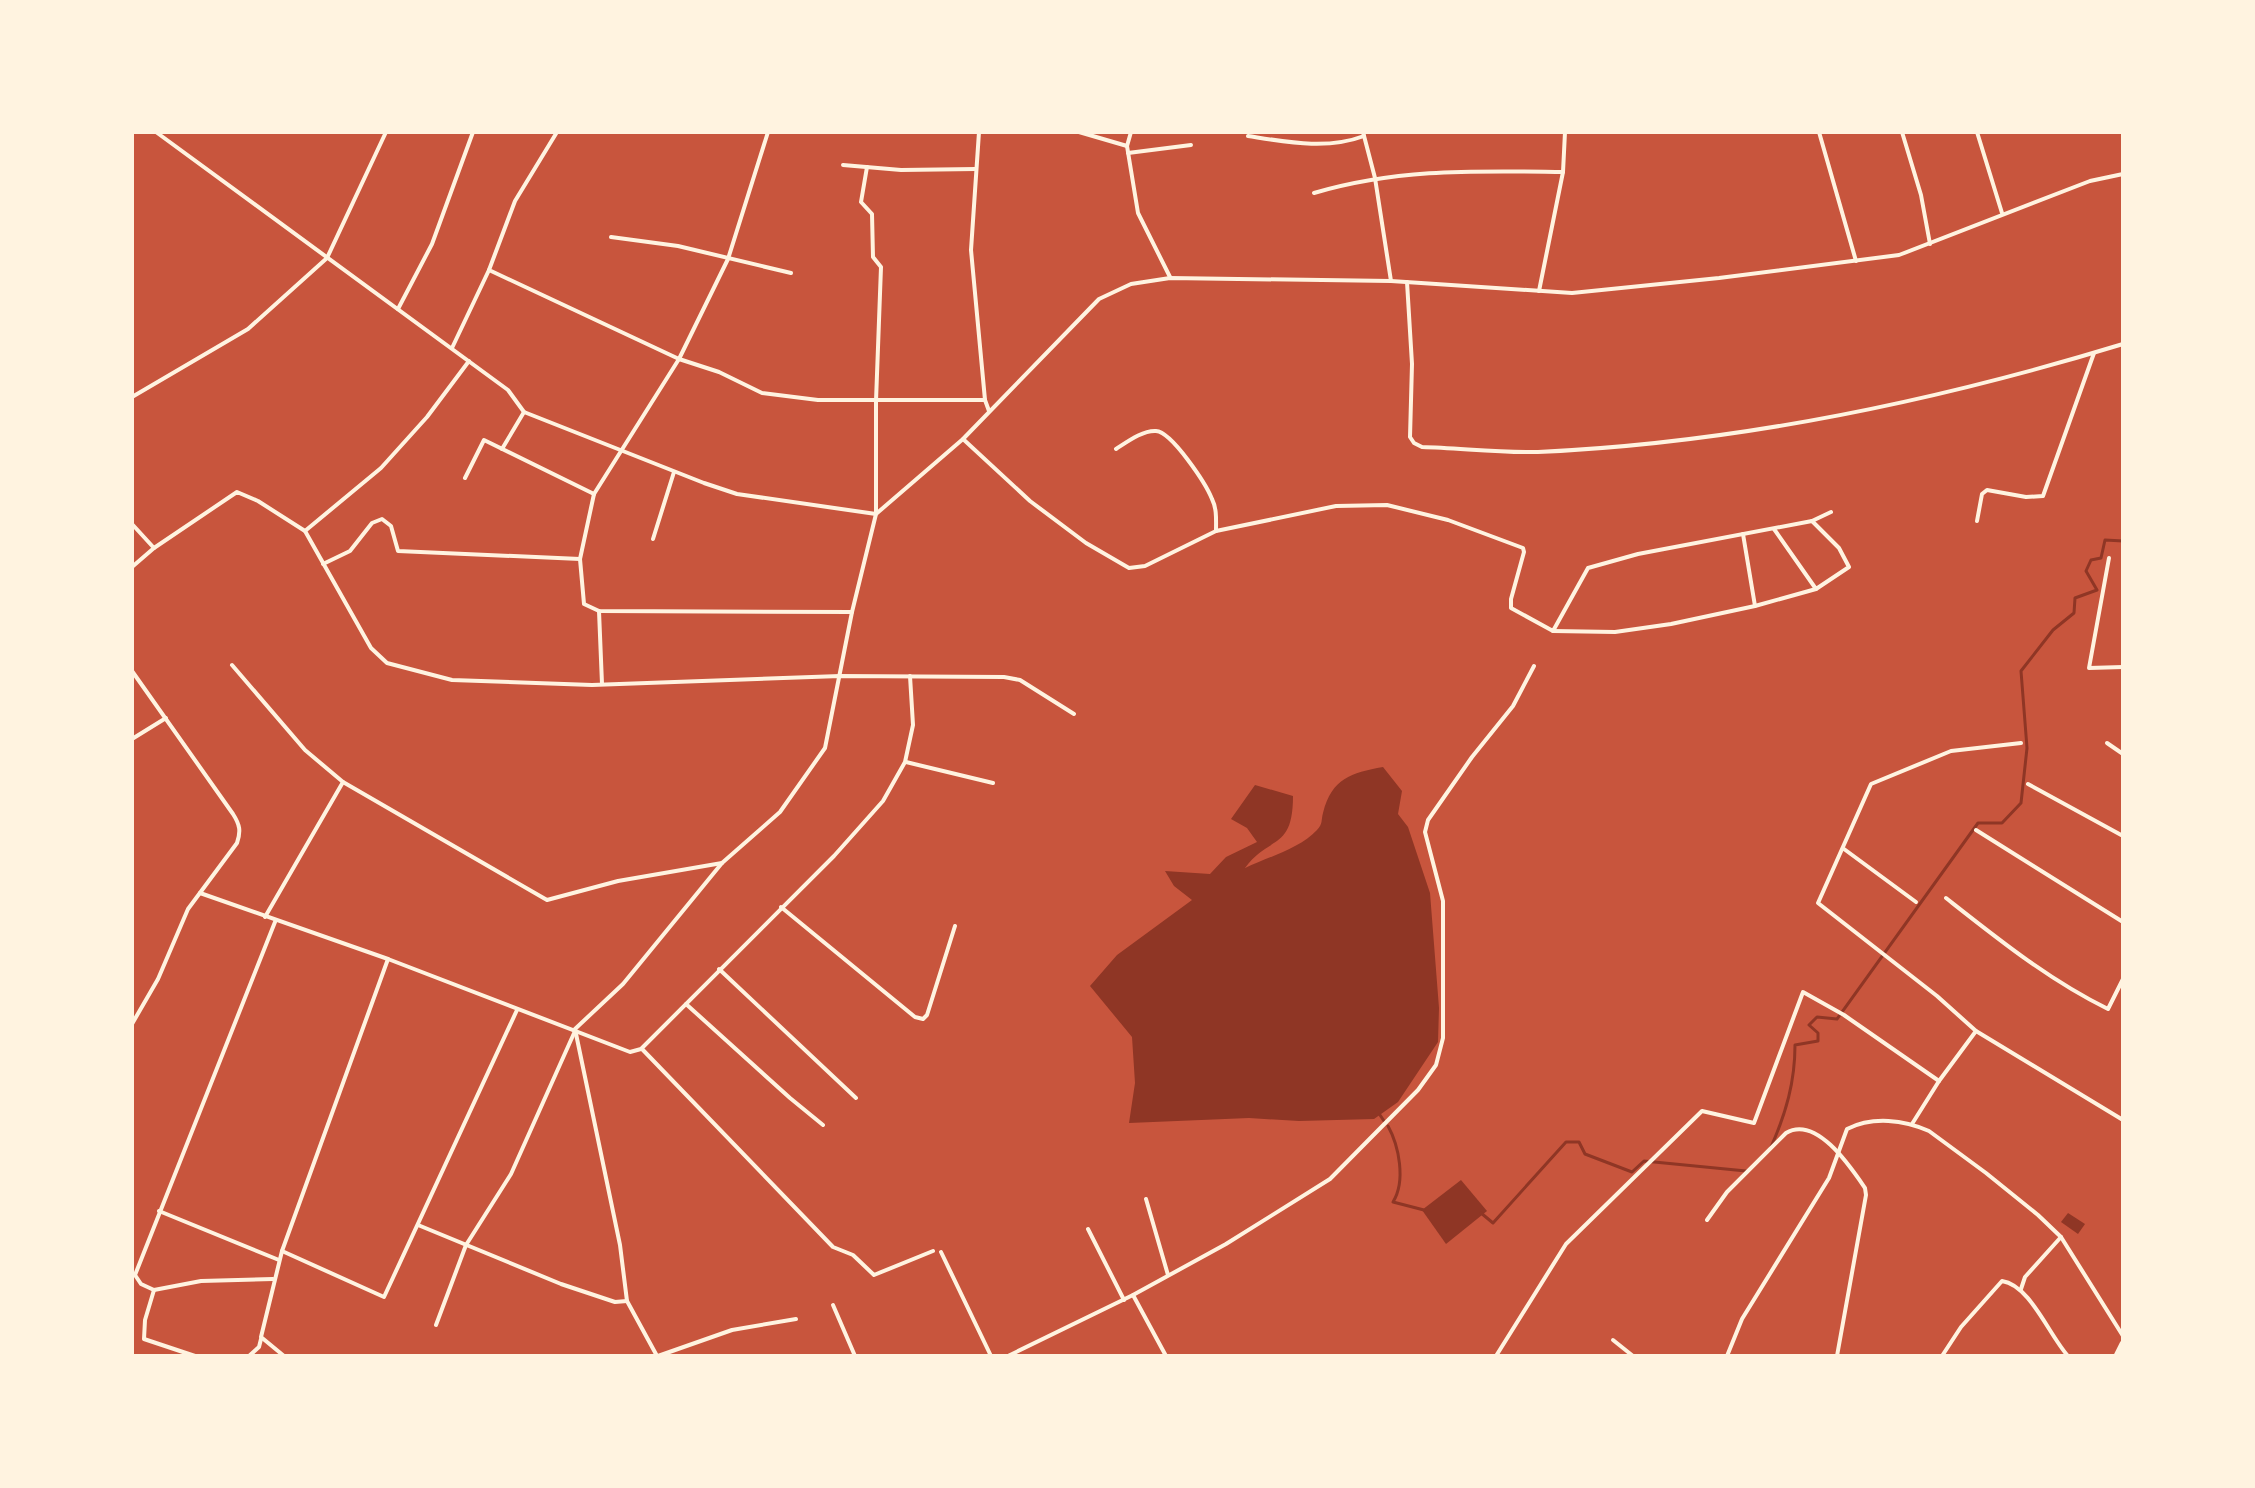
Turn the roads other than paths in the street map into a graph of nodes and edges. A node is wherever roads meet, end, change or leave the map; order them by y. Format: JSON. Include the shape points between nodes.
{"nodes":[{"id":1,"x":156,"y":132,"type":"edge"},
{"id":2,"x":386,"y":132,"type":"edge"},
{"id":3,"x":473,"y":132,"type":"edge"},
{"id":4,"x":557,"y":132,"type":"edge"},
{"id":5,"x":768,"y":132,"type":"edge"},
{"id":6,"x":979,"y":132,"type":"edge"},
{"id":7,"x":1079,"y":132,"type":"edge"},
{"id":8,"x":1131,"y":132,"type":"edge"},
{"id":9,"x":1565,"y":132,"type":"edge"},
{"id":10,"x":1819,"y":132,"type":"edge"},
{"id":11,"x":1902,"y":132,"type":"edge"},
{"id":12,"x":1977,"y":132,"type":"edge"},
{"id":13,"x":1364,"y":134,"type":"edge"},
{"id":14,"x":1248,"y":136,"type":"dead end"},
{"id":15,"x":1191,"y":145,"type":"dead end"},
{"id":16,"x":1127,"y":146,"type":"junction"},
{"id":17,"x":1128,"y":153,"type":"junction"},
{"id":18,"x":843,"y":165,"type":"dead end"},
{"id":19,"x":867,"y":167,"type":"junction"},
{"id":20,"x":976,"y":169,"type":"junction"},
{"id":21,"x":1563,"y":172,"type":"junction"},
{"id":22,"x":2123,"y":174,"type":"edge"},
{"id":23,"x":1375,"y":178,"type":"junction"},
{"id":24,"x":1314,"y":193,"type":"dead end"},
{"id":25,"x":2002,"y":213,"type":"junction"},
{"id":26,"x":611,"y":237,"type":"dead end"},
{"id":27,"x":1930,"y":244,"type":"junction"},
{"id":28,"x":327,"y":258,"type":"junction"},
{"id":29,"x":728,"y":259,"type":"junction"},
{"id":30,"x":1856,"y":261,"type":"junction"},
{"id":31,"x":489,"y":270,"type":"junction"},
{"id":32,"x":791,"y":273,"type":"dead end"},
{"id":33,"x":1170,"y":278,"type":"junction"},
{"id":34,"x":1391,"y":281,"type":"junction"},
{"id":35,"x":1407,"y":282,"type":"junction"},
{"id":36,"x":1539,"y":291,"type":"junction"},
{"id":37,"x":398,"y":309,"type":"junction"},
{"id":38,"x":2123,"y":344,"type":"edge"},
{"id":39,"x":452,"y":348,"type":"junction"},
{"id":40,"x":2094,"y":353,"type":"junction"},
{"id":41,"x":679,"y":359,"type":"junction"},
{"id":42,"x":469,"y":361,"type":"junction"},
{"id":43,"x":132,"y":397,"type":"edge"},
{"id":44,"x":985,"y":400,"type":"junction"},
{"id":45,"x":876,"y":401,"type":"junction"},
{"id":46,"x":989,"y":411,"type":"junction"},
{"id":47,"x":524,"y":412,"type":"junction"},
{"id":48,"x":963,"y":439,"type":"junction"},
{"id":49,"x":502,"y":449,"type":"junction"},
{"id":50,"x":1116,"y":449,"type":"dead end"},
{"id":51,"x":621,"y":452,"type":"junction"},
{"id":52,"x":674,"y":472,"type":"junction"},
{"id":53,"x":465,"y":478,"type":"dead end"},
{"id":54,"x":594,"y":494,"type":"junction"},
{"id":55,"x":1831,"y":512,"type":"dead end"},
{"id":56,"x":876,"y":514,"type":"junction"},
{"id":57,"x":1812,"y":521,"type":"junction"},
{"id":58,"x":1977,"y":521,"type":"dead end"},
{"id":59,"x":132,"y":524,"type":"edge"},
{"id":60,"x":1774,"y":528,"type":"junction"},
{"id":61,"x":305,"y":531,"type":"junction"},
{"id":62,"x":1216,"y":531,"type":"junction"},
{"id":63,"x":1743,"y":534,"type":"junction"},
{"id":64,"x":653,"y":539,"type":"dead end"},
{"id":65,"x":154,"y":548,"type":"junction"},
{"id":66,"x":2109,"y":558,"type":"dead end"},
{"id":67,"x":580,"y":559,"type":"junction"},
{"id":68,"x":323,"y":564,"type":"junction"},
{"id":69,"x":132,"y":567,"type":"edge"},
{"id":70,"x":1816,"y":589,"type":"junction"},
{"id":71,"x":1755,"y":606,"type":"junction"},
{"id":72,"x":599,"y":611,"type":"junction"},
{"id":73,"x":852,"y":612,"type":"junction"},
{"id":74,"x":1553,"y":631,"type":"junction"},
{"id":75,"x":232,"y":665,"type":"dead end"},
{"id":76,"x":1534,"y":666,"type":"dead end"},
{"id":77,"x":2123,"y":667,"type":"edge"},
{"id":78,"x":132,"y":671,"type":"edge"},
{"id":79,"x":840,"y":676,"type":"junction"},
{"id":80,"x":910,"y":676,"type":"junction"},
{"id":81,"x":602,"y":685,"type":"junction"},
{"id":82,"x":1074,"y":714,"type":"dead end"},
{"id":83,"x":166,"y":718,"type":"junction"},
{"id":84,"x":132,"y":739,"type":"edge"},
{"id":85,"x":2021,"y":743,"type":"dead end"},
{"id":86,"x":2107,"y":743,"type":"dead end"},
{"id":87,"x":2123,"y":754,"type":"edge"},
{"id":88,"x":905,"y":762,"type":"junction"},
{"id":89,"x":343,"y":782,"type":"junction"},
{"id":90,"x":993,"y":783,"type":"dead end"},
{"id":91,"x":2028,"y":784,"type":"dead end"},
{"id":92,"x":1976,"y":830,"type":"dead end"},
{"id":93,"x":2123,"y":836,"type":"edge"},
{"id":94,"x":1844,"y":849,"type":"junction"},
{"id":95,"x":722,"y":863,"type":"junction"},
{"id":96,"x":200,"y":893,"type":"junction"},
{"id":97,"x":1946,"y":898,"type":"dead end"},
{"id":98,"x":1916,"y":902,"type":"dead end"},
{"id":99,"x":781,"y":907,"type":"junction"},
{"id":100,"x":265,"y":917,"type":"junction"},
{"id":101,"x":275,"y":921,"type":"junction"},
{"id":102,"x":2123,"y":922,"type":"edge"},
{"id":103,"x":955,"y":926,"type":"dead end"},
{"id":104,"x":388,"y":959,"type":"junction"},
{"id":105,"x":719,"y":969,"type":"junction"},
{"id":106,"x":2123,"y":979,"type":"edge"},
{"id":107,"x":686,"y":1004,"type":"junction"},
{"id":108,"x":517,"y":1010,"type":"junction"},
{"id":109,"x":132,"y":1024,"type":"edge"},
{"id":110,"x":575,"y":1029,"type":"junction"},
{"id":111,"x":1976,"y":1031,"type":"junction"},
{"id":112,"x":641,"y":1049,"type":"junction"},
{"id":113,"x":1939,"y":1081,"type":"junction"},
{"id":114,"x":856,"y":1098,"type":"dead end"},
{"id":115,"x":2123,"y":1120,"type":"edge"},
{"id":116,"x":1912,"y":1124,"type":"junction"},
{"id":117,"x":823,"y":1125,"type":"dead end"},
{"id":118,"x":1838,"y":1150,"type":"junction"},
{"id":119,"x":1146,"y":1199,"type":"dead end"},
{"id":120,"x":159,"y":1211,"type":"junction"},
{"id":121,"x":1707,"y":1220,"type":"dead end"},
{"id":122,"x":418,"y":1225,"type":"junction"},
{"id":123,"x":1088,"y":1229,"type":"dead end"},
{"id":124,"x":2061,"y":1237,"type":"junction"},
{"id":125,"x":466,"y":1245,"type":"junction"},
{"id":126,"x":282,"y":1251,"type":"junction"},
{"id":127,"x":933,"y":1251,"type":"dead end"},
{"id":128,"x":941,"y":1252,"type":"dead end"},
{"id":129,"x":279,"y":1260,"type":"junction"},
{"id":130,"x":1168,"y":1275,"type":"junction"},
{"id":131,"x":273,"y":1279,"type":"junction"},
{"id":132,"x":2021,"y":1289,"type":"junction"},
{"id":133,"x":154,"y":1290,"type":"junction"},
{"id":134,"x":1133,"y":1295,"type":"junction"},
{"id":135,"x":1124,"y":1300,"type":"junction"},
{"id":136,"x":627,"y":1301,"type":"junction"},
{"id":137,"x":833,"y":1305,"type":"dead end"},
{"id":138,"x":796,"y":1319,"type":"dead end"},
{"id":139,"x":436,"y":1325,"type":"dead end"},
{"id":140,"x":2123,"y":1336,"type":"edge"},
{"id":141,"x":261,"y":1337,"type":"junction"},
{"id":142,"x":1613,"y":1340,"type":"dead end"},
{"id":143,"x":2123,"y":1344,"type":"edge"},
{"id":144,"x":195,"y":1356,"type":"edge"},
{"id":145,"x":249,"y":1356,"type":"edge"},
{"id":146,"x":284,"y":1356,"type":"edge"},
{"id":147,"x":658,"y":1356,"type":"edge"},
{"id":148,"x":855,"y":1356,"type":"edge"},
{"id":149,"x":991,"y":1356,"type":"edge"},
{"id":150,"x":1008,"y":1356,"type":"edge"},
{"id":151,"x":1166,"y":1356,"type":"edge"},
{"id":152,"x":1496,"y":1356,"type":"edge"},
{"id":153,"x":1633,"y":1356,"type":"edge"},
{"id":154,"x":1727,"y":1356,"type":"edge"},
{"id":155,"x":1837,"y":1356,"type":"edge"},
{"id":156,"x":1942,"y":1356,"type":"edge"},
{"id":157,"x":2068,"y":1356,"type":"edge"},
{"id":158,"x":2117,"y":1356,"type":"edge"}],
"edges":[{"from":1,"to":28,"type":"street"},
{"from":2,"to":28,"type":"street"},
{"from":3,"to":37,"type":"street","via":[[432,244]]},
{"from":4,"to":31,"type":"street","via":[[515,201]]},
{"from":5,"to":29,"type":"street"},
{"from":6,"to":20,"type":"street"},
{"from":7,"to":16,"type":"street"},
{"from":8,"to":16,"type":"street"},
{"from":9,"to":21,"type":"street"},
{"from":10,"to":30,"type":"street"},
{"from":11,"to":27,"type":"street"},
{"from":12,"to":25,"type":"street"},
{"from":13,"to":14,"type":"street","via":[[1342,143]]},
{"from":13,"to":23,"type":"street"},
{"from":15,"to":17,"type":"street"},
{"from":16,"to":17,"type":"street"},
{"from":17,"to":33,"type":"street","via":[[1138,213]]},
{"from":18,"to":19,"type":"street"},
{"from":19,"to":20,"type":"street"},
{"from":19,"to":45,"type":"street","via":[[861,202],[872,214],[873,257],[881,267]]},
{"from":20,"to":44,"type":"street","via":[[971,250]]},
{"from":21,"to":23,"type":"street","via":[[1438,171]]},
{"from":21,"to":36,"type":"street"},
{"from":22,"to":25,"type":"street"},
{"from":23,"to":24,"type":"street"},
{"from":23,"to":34,"type":"street"},
{"from":25,"to":27,"type":"street"},
{"from":26,"to":29,"type":"street"},
{"from":27,"to":30,"type":"street"},
{"from":28,"to":37,"type":"street"},
{"from":28,"to":43,"type":"street","via":[[248,329]]},
{"from":29,"to":32,"type":"street"},
{"from":29,"to":41,"type":"street"},
{"from":30,"to":36,"type":"street","via":[[1572,293]]},
{"from":31,"to":39,"type":"street"},
{"from":31,"to":41,"type":"street"},
{"from":33,"to":34,"type":"street"},
{"from":33,"to":46,"type":"street","via":[[1131,284],[1099,299]]},
{"from":34,"to":35,"type":"street"},
{"from":35,"to":36,"type":"street"},
{"from":35,"to":40,"type":"street","via":[[1410,437],[1422,447],[1536,452],[1786,426],[1918,399]]},
{"from":37,"to":39,"type":"street"},
{"from":38,"to":40,"type":"street"},
{"from":39,"to":42,"type":"street"},
{"from":40,"to":58,"type":"street","via":[[2043,496],[1987,490]]},
{"from":41,"to":45,"type":"street","via":[[762,393]]},
{"from":41,"to":51,"type":"street"},
{"from":42,"to":47,"type":"street","via":[[508,390]]},
{"from":42,"to":61,"type":"street","via":[[381,468]]},
{"from":44,"to":45,"type":"street"},
{"from":44,"to":46,"type":"street"},
{"from":45,"to":56,"type":"street"},
{"from":46,"to":48,"type":"street"},
{"from":47,"to":49,"type":"street"},
{"from":47,"to":51,"type":"street"},
{"from":48,"to":56,"type":"street"},
{"from":48,"to":62,"type":"street","via":[[1030,501],[1129,568],[1145,566]]},
{"from":49,"to":53,"type":"street","via":[[484,440]]},
{"from":49,"to":54,"type":"street"},
{"from":50,"to":62,"type":"street","via":[[1145,433],[1166,434],[1212,499]]},
{"from":51,"to":52,"type":"street"},
{"from":51,"to":54,"type":"street"},
{"from":52,"to":56,"type":"street","via":[[737,494]]},
{"from":52,"to":64,"type":"street"},
{"from":54,"to":67,"type":"street"},
{"from":55,"to":57,"type":"street"},
{"from":56,"to":73,"type":"street"},
{"from":57,"to":60,"type":"street"},
{"from":57,"to":70,"type":"street","via":[[1839,548],[1849,567]]},
{"from":59,"to":65,"type":"street"},
{"from":60,"to":63,"type":"street"},
{"from":60,"to":70,"type":"street"},
{"from":61,"to":65,"type":"street","via":[[237,492]]},
{"from":61,"to":68,"type":"street"},
{"from":62,"to":74,"type":"street","via":[[1336,506],[1387,505],[1448,520],[1523,548],[1511,608]]},
{"from":63,"to":71,"type":"street"},
{"from":63,"to":74,"type":"street","via":[[1588,568]]},
{"from":65,"to":69,"type":"street"},
{"from":66,"to":77,"type":"street","via":[[2089,668]]},
{"from":67,"to":68,"type":"street","via":[[398,551],[391,526],[382,519],[372,523],[350,551]]},
{"from":67,"to":72,"type":"street","via":[[584,604]]},
{"from":68,"to":81,"type":"street","via":[[371,648],[387,663],[452,680]]},
{"from":70,"to":71,"type":"street"},
{"from":71,"to":74,"type":"street","via":[[1615,632]]},
{"from":72,"to":73,"type":"street"},
{"from":72,"to":81,"type":"street"},
{"from":73,"to":79,"type":"street"},
{"from":75,"to":89,"type":"street","via":[[305,750]]},
{"from":76,"to":130,"type":"street","via":[[1513,706],[1472,757],[1425,832],[1443,901],[1443,1038],[1436,1065],[1330,1179]]},
{"from":78,"to":83,"type":"street"},
{"from":79,"to":80,"type":"street"},
{"from":79,"to":81,"type":"street"},
{"from":79,"to":95,"type":"street","via":[[825,748],[814,767],[780,812]]},
{"from":80,"to":82,"type":"street","via":[[1020,680]]},
{"from":80,"to":88,"type":"street","via":[[913,725]]},
{"from":83,"to":84,"type":"street"},
{"from":83,"to":96,"type":"street","via":[[239,824],[237,843]]},
{"from":85,"to":94,"type":"street","via":[[1951,751],[1871,784]]},
{"from":86,"to":87,"type":"street"},
{"from":88,"to":90,"type":"street"},
{"from":88,"to":99,"type":"street","via":[[883,801]]},
{"from":89,"to":95,"type":"street","via":[[547,900]]},
{"from":89,"to":100,"type":"street"},
{"from":91,"to":93,"type":"street"},
{"from":92,"to":102,"type":"street"},
{"from":94,"to":98,"type":"street"},
{"from":94,"to":111,"type":"street","via":[[1818,903]]},
{"from":95,"to":110,"type":"street","via":[[623,984]]},
{"from":96,"to":100,"type":"street"},
{"from":96,"to":109,"type":"street"},
{"from":97,"to":106,"type":"street","via":[[2026,960],[2108,1009]]},
{"from":99,"to":103,"type":"street","via":[[923,1019]]},
{"from":99,"to":105,"type":"street"},
{"from":100,"to":101,"type":"street"},
{"from":101,"to":104,"type":"street"},
{"from":101,"to":120,"type":"street"},
{"from":104,"to":108,"type":"street"},
{"from":104,"to":126,"type":"street"},
{"from":105,"to":107,"type":"street"},
{"from":105,"to":114,"type":"street"},
{"from":107,"to":112,"type":"street"},
{"from":107,"to":117,"type":"street"},
{"from":108,"to":110,"type":"street"},
{"from":108,"to":122,"type":"street"},
{"from":110,"to":112,"type":"street","via":[[630,1052]]},
{"from":110,"to":125,"type":"street","via":[[511,1174]]},
{"from":110,"to":136,"type":"street"},
{"from":111,"to":113,"type":"street"},
{"from":111,"to":115,"type":"street"},
{"from":112,"to":127,"type":"street","via":[[833,1247],[853,1255],[874,1275]]},
{"from":113,"to":116,"type":"street"},
{"from":113,"to":152,"type":"street","via":[[1803,992],[1754,1123],[1702,1111],[1566,1244]]},
{"from":116,"to":118,"type":"street","via":[[1861,1122],[1847,1129]]},
{"from":116,"to":124,"type":"street","via":[[1986,1173]]},
{"from":118,"to":121,"type":"street","via":[[1804,1128],[1795,1128],[1727,1192]]},
{"from":118,"to":154,"type":"street","via":[[1829,1178],[1742,1319]]},
{"from":118,"to":155,"type":"street","via":[[1866,1195]]},
{"from":119,"to":130,"type":"street"},
{"from":120,"to":129,"type":"street"},
{"from":120,"to":133,"type":"street","via":[[135,1275]]},
{"from":122,"to":125,"type":"street"},
{"from":122,"to":126,"type":"street","via":[[384,1297]]},
{"from":123,"to":135,"type":"street"},
{"from":124,"to":132,"type":"street","via":[[2025,1277]]},
{"from":124,"to":140,"type":"street"},
{"from":125,"to":136,"type":"street","via":[[561,1284]]},
{"from":125,"to":139,"type":"street"},
{"from":126,"to":129,"type":"street"},
{"from":128,"to":149,"type":"street"},
{"from":129,"to":131,"type":"street"},
{"from":130,"to":134,"type":"street"},
{"from":131,"to":133,"type":"street","via":[[201,1281]]},
{"from":131,"to":141,"type":"street"},
{"from":132,"to":156,"type":"street","via":[[2002,1281]]},
{"from":132,"to":157,"type":"street"},
{"from":133,"to":144,"type":"street","via":[[144,1339]]},
{"from":134,"to":135,"type":"street"},
{"from":134,"to":151,"type":"street"},
{"from":135,"to":150,"type":"street"},
{"from":136,"to":147,"type":"street"},
{"from":137,"to":148,"type":"street"},
{"from":138,"to":147,"type":"street","via":[[732,1330]]},
{"from":141,"to":145,"type":"street"},
{"from":141,"to":146,"type":"street"},
{"from":142,"to":153,"type":"street"},
{"from":143,"to":158,"type":"main road"}]}
